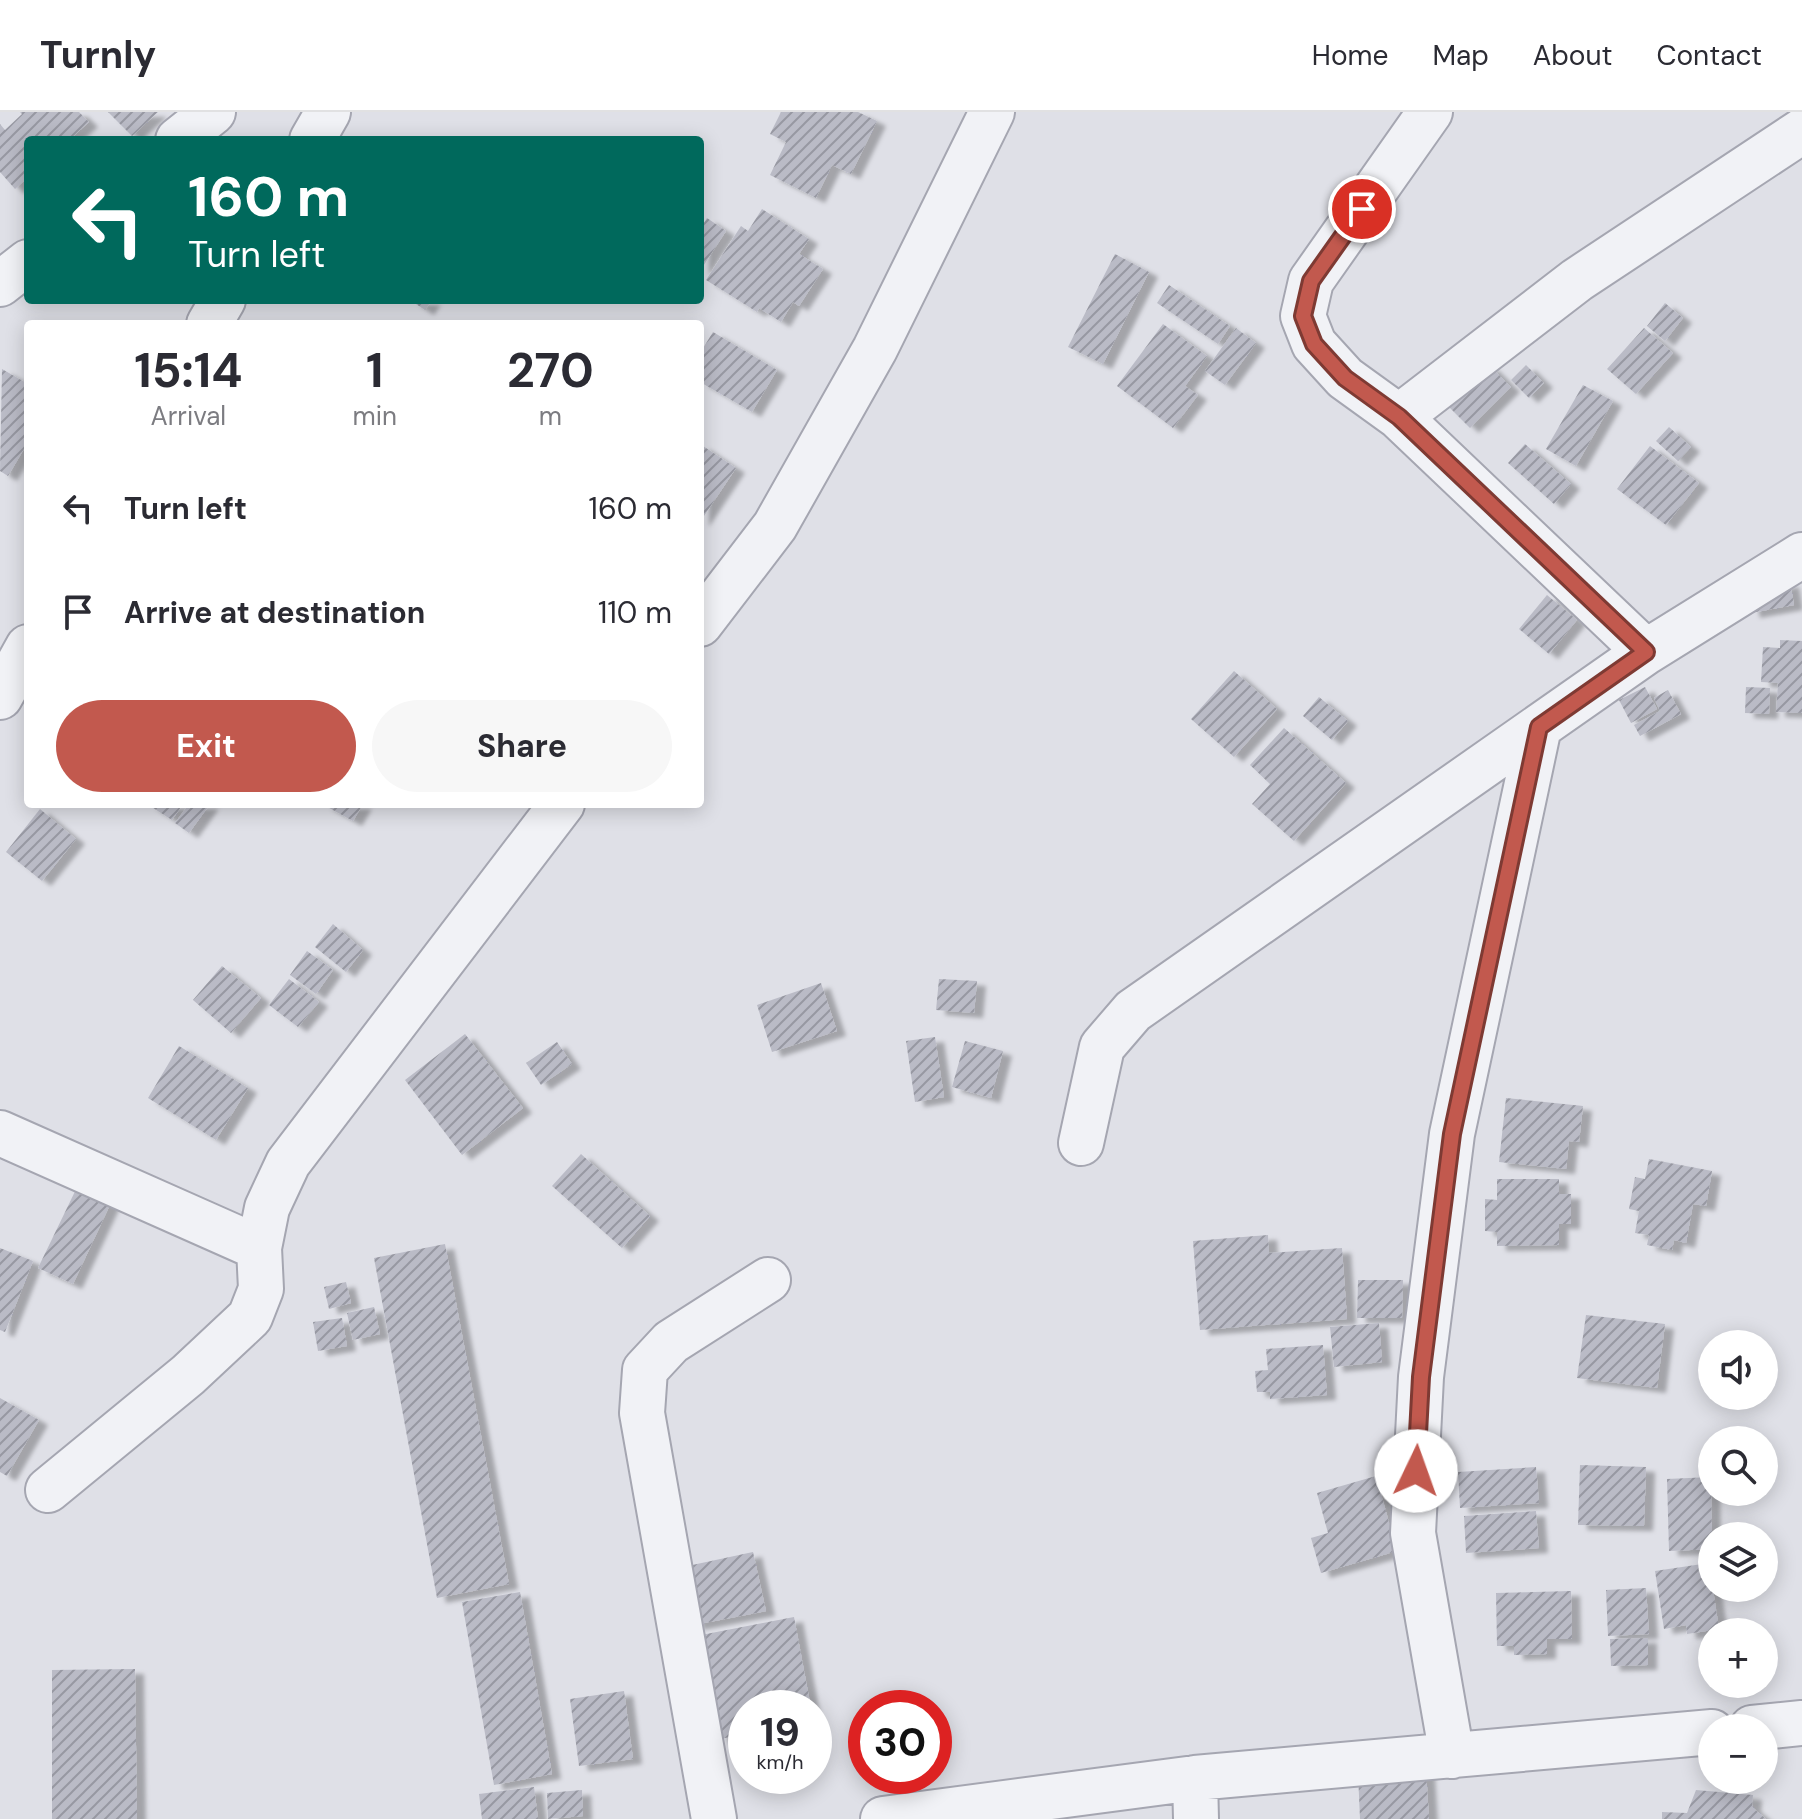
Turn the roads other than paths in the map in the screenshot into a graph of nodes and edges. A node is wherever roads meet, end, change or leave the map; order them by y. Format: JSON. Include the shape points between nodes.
{"nodes":[{"id":1,"x":213,"y":112,"type":"edge"},
{"id":2,"x":328,"y":112,"type":"edge"},
{"id":3,"x":992,"y":112,"type":"edge"},
{"id":4,"x":1430,"y":112,"type":"edge"},
{"id":5,"x":1802,"y":131,"type":"edge"},
{"id":6,"x":183,"y":136,"type":"edge"},
{"id":7,"x":314,"y":136,"type":"edge"},
{"id":8,"x":24,"y":265,"type":"edge"},
{"id":9,"x":0,"y":284,"type":"edge"},
{"id":10,"x":1399,"y":417,"type":"junction"},
{"id":11,"x":1802,"y":555,"type":"edge"},
{"id":12,"x":704,"y":619,"type":"edge"},
{"id":13,"x":1646,"y":652,"type":"junction"},
{"id":14,"x":24,"y":654,"type":"edge"},
{"id":15,"x":0,"y":697,"type":"edge"},
{"id":16,"x":1539,"y":727,"type":"junction"},
{"id":17,"x":559,"y":808,"type":"edge"},
{"id":18,"x":0,"y":1133,"type":"edge"},
{"id":19,"x":1081,"y":1143,"type":"dead end"},
{"id":20,"x":259,"y":1248,"type":"junction"},
{"id":21,"x":768,"y":1280,"type":"dead end"},
{"id":22,"x":48,"y":1490,"type":"dead end"},
{"id":23,"x":1802,"y":1723,"type":"edge"},
{"id":24,"x":1778,"y":1725,"type":"edge"},
{"id":25,"x":1698,"y":1733,"type":"edge"},
{"id":26,"x":1452,"y":1756,"type":"junction"},
{"id":27,"x":1196,"y":1799,"type":"edge"},
{"id":28,"x":714,"y":1819,"type":"edge"},
{"id":29,"x":883,"y":1819,"type":"edge"}],
"edges":[{"from":1,"to":6,"type":"street"},
{"from":2,"to":7,"type":"street"},
{"from":3,"to":12,"type":"street","via":[[875,349],[775,526]]},
{"from":4,"to":10,"type":"street","via":[[1311,281],[1303,316],[1314,344],[1345,378]]},
{"from":5,"to":10,"type":"street","via":[[1577,280]]},
{"from":8,"to":9,"type":"street"},
{"from":10,"to":13,"type":"street"},
{"from":11,"to":13,"type":"street"},
{"from":13,"to":16,"type":"street"},
{"from":14,"to":15,"type":"street"},
{"from":16,"to":19,"type":"street","via":[[1133,1011],[1102,1047]]},
{"from":16,"to":26,"type":"street","via":[[1452,1134],[1421,1377],[1413,1533]]},
{"from":17,"to":20,"type":"street","via":[[288,1163],[267,1208]]},
{"from":18,"to":20,"type":"street"},
{"from":20,"to":22,"type":"street","via":[[261,1289],[250,1317]]},
{"from":21,"to":28,"type":"street","via":[[671,1342],[645,1370],[642,1413]]},
{"from":23,"to":24,"type":"street"},
{"from":25,"to":26,"type":"street"},
{"from":26,"to":27,"type":"street"},
{"from":27,"to":29,"type":"street"}]}
